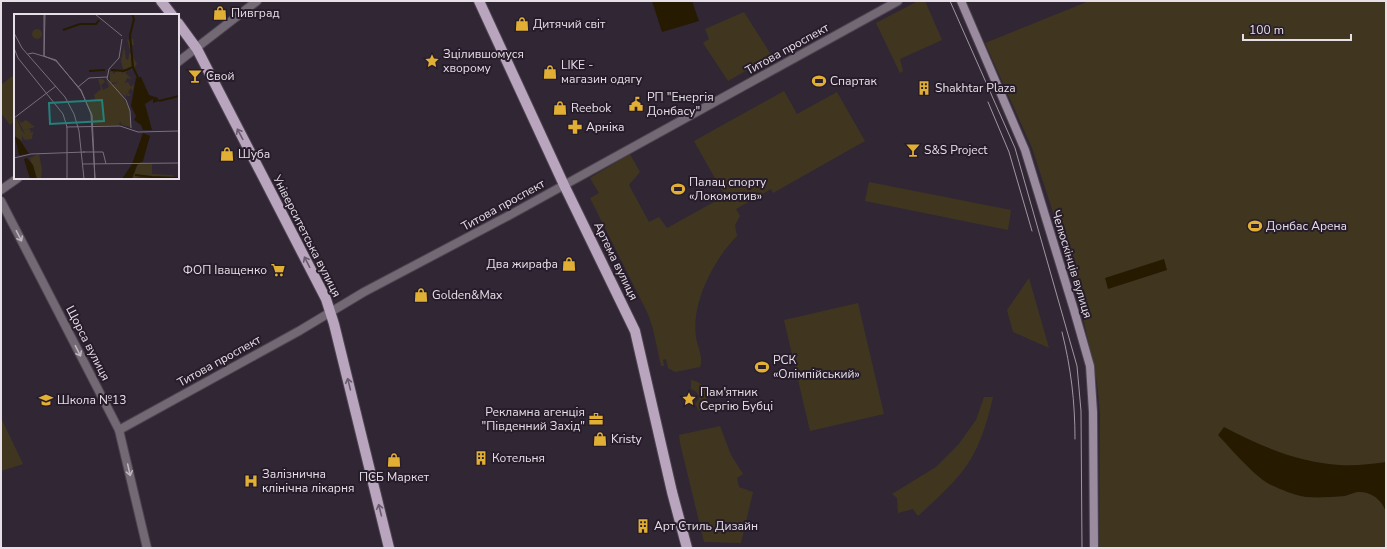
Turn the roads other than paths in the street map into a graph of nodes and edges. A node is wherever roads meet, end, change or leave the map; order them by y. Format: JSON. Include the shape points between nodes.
{"nodes":[{"id":1,"x":161,"y":1,"type":"edge"},
{"id":2,"x":258,"y":1,"type":"edge"},
{"id":3,"x":479,"y":1,"type":"edge"},
{"id":4,"x":898,"y":1,"type":"edge"},
{"id":5,"x":961,"y":1,"type":"edge"},
{"id":6,"x":171,"y":14,"type":"edge"},
{"id":7,"x":179,"y":24,"type":"edge"},
{"id":8,"x":197,"y":49,"type":"junction"},
{"id":9,"x":179,"y":61,"type":"edge"},
{"id":10,"x":17,"y":179,"type":"edge"},
{"id":11,"x":564,"y":185,"type":"junction"},
{"id":12,"x":1,"y":190,"type":"edge"},
{"id":13,"x":1,"y":201,"type":"edge"},
{"id":14,"x":330,"y":312,"type":"junction"},
{"id":15,"x":119,"y":430,"type":"junction"},
{"id":16,"x":147,"y":548,"type":"edge"},
{"id":17,"x":389,"y":548,"type":"edge"},
{"id":18,"x":687,"y":548,"type":"edge"},
{"id":19,"x":1094,"y":548,"type":"edge"}],
"edges":[{"from":1,"to":6,"type":"main road"},
{"from":2,"to":8,"type":"street"},
{"from":3,"to":11,"type":"main road","name":"Артема вулиця"},
{"from":4,"to":11,"type":"street","name":"Титова проспект"},
{"from":5,"to":19,"type":"main road","name":"Челюскінців вулиця","via":[[1024,150],[1090,366]]},
{"from":7,"to":8,"type":"main road","name":"Університетська вулиця"},
{"from":8,"to":9,"type":"street"},
{"from":14,"to":8,"type":"main road","name":"Університетська вулиця","one_way":true,"via":[[326,299]]},
{"from":10,"to":12,"type":"street"},
{"from":11,"to":14,"type":"street","name":"Титова проспект"},
{"from":11,"to":18,"type":"main road","name":"Артема вулиця","via":[[635,331]]},
{"from":13,"to":15,"type":"street","name":"Щорса вулиця","one_way":true},
{"from":14,"to":15,"type":"street","name":"Титова проспект"},
{"from":17,"to":14,"type":"main road","name":"Університетська вулиця","one_way":true},
{"from":15,"to":16,"type":"street","name":"Щорса вулиця","one_way":true}]}
